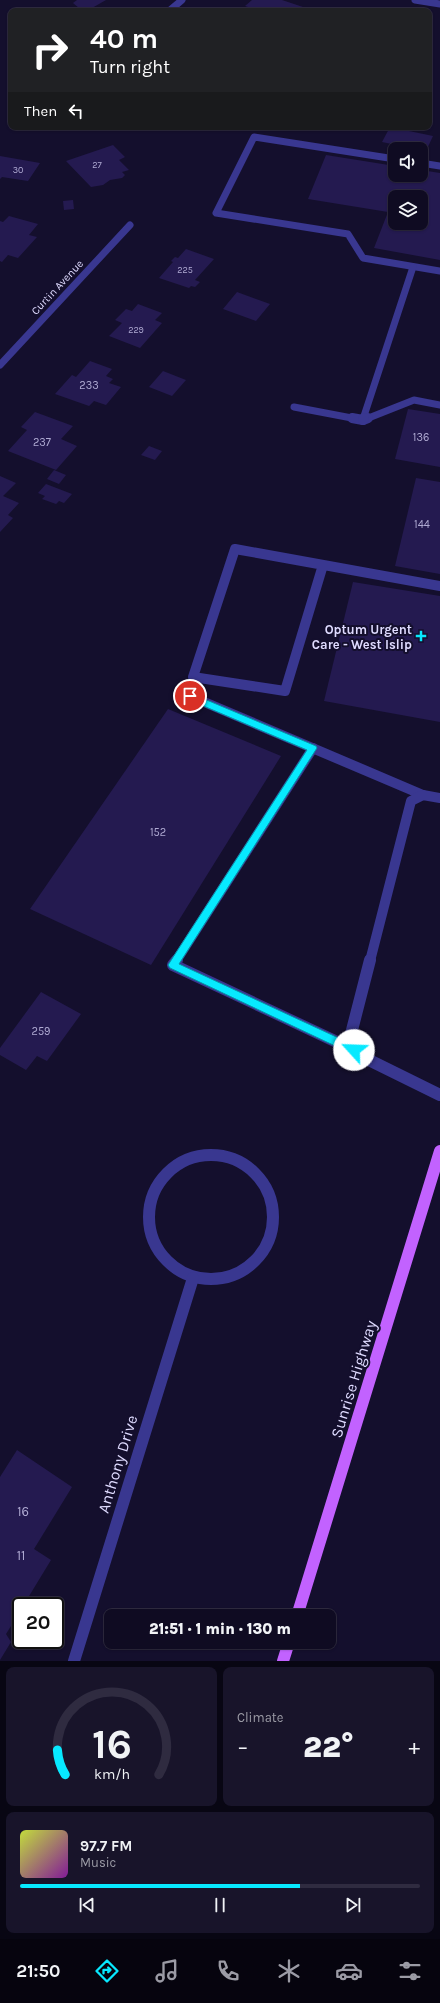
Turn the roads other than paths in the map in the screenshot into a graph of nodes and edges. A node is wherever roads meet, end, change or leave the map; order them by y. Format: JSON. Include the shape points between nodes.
{"nodes":[{"id":1,"x":182,"y":0,"type":"edge"},
{"id":2,"x":415,"y":0,"type":"edge"},
{"id":3,"x":422,"y":1,"type":"edge"},
{"id":4,"x":440,"y":4,"type":"edge"},
{"id":5,"x":173,"y":8,"type":"edge"},
{"id":6,"x":388,"y":158,"type":"edge"},
{"id":7,"x":428,"y":164,"type":"edge"},
{"id":8,"x":440,"y":166,"type":"edge"},
{"id":9,"x":130,"y":225,"type":"dead end"},
{"id":10,"x":413,"y":267,"type":"junction"},
{"id":11,"x":440,"y":271,"type":"edge"},
{"id":12,"x":0,"y":365,"type":"edge"},
{"id":13,"x":440,"y":405,"type":"edge"},
{"id":14,"x":294,"y":407,"type":"dead end"},
{"id":15,"x":363,"y":420,"type":"junction"},
{"id":16,"x":323,"y":565,"type":"junction"},
{"id":17,"x":440,"y":586,"type":"edge"},
{"id":18,"x":190,"y":696,"type":"dead end"},
{"id":19,"x":313,"y":748,"type":"junction"},
{"id":20,"x":423,"y":795,"type":"junction"},
{"id":21,"x":440,"y":798,"type":"edge"},
{"id":22,"x":354,"y":1050,"type":"junction"},
{"id":23,"x":440,"y":1094,"type":"edge"},
{"id":24,"x":440,"y":1151,"type":"edge"},
{"id":25,"x":193,"y":1278,"type":"junction"},
{"id":26,"x":298,"y":1609,"type":"edge"},
{"id":27,"x":287,"y":1649,"type":"edge"},
{"id":28,"x":74,"y":1661,"type":"edge"},
{"id":29,"x":283,"y":1661,"type":"edge"}],
"edges":[{"from":1,"to":5,"type":"street"},
{"from":2,"to":3,"type":"street"},
{"from":3,"to":4,"type":"street"},
{"from":6,"to":10,"type":"street","via":[[254,137],[216,213],[348,234],[363,258]]},
{"from":7,"to":8,"type":"street"},
{"from":9,"to":12,"type":"street","name":"Curtin Avenue"},
{"from":10,"to":11,"type":"street"},
{"from":10,"to":15,"type":"street"},
{"from":13,"to":15,"type":"street","via":[[414,400]]},
{"from":14,"to":15,"type":"street"},
{"from":16,"to":16,"type":"street","via":[[285,691],[193,677],[235,549]]},
{"from":16,"to":17,"type":"street"},
{"from":18,"to":19,"type":"street"},
{"from":19,"to":20,"type":"street"},
{"from":19,"to":22,"type":"street","via":[[173,965]]},
{"from":20,"to":21,"type":"street"},
{"from":20,"to":22,"type":"street","via":[[411,802],[351,1034]]},
{"from":22,"to":23,"type":"street","via":[[369,1060]]},
{"from":24,"to":26,"type":"main road","name":"Sunrise Highway"},
{"from":25,"to":25,"type":"street","via":[[218,1279],[243,1271],[262,1255],[273,1233],[274,1208],[267,1186],[250,1168],[228,1157],[204,1156],[181,1163],[162,1178],[150,1199],[147,1223],[154,1247],[170,1266]]},
{"from":25,"to":28,"type":"street","name":"Anthony Drive"},
{"from":27,"to":29,"type":"main road"}]}
